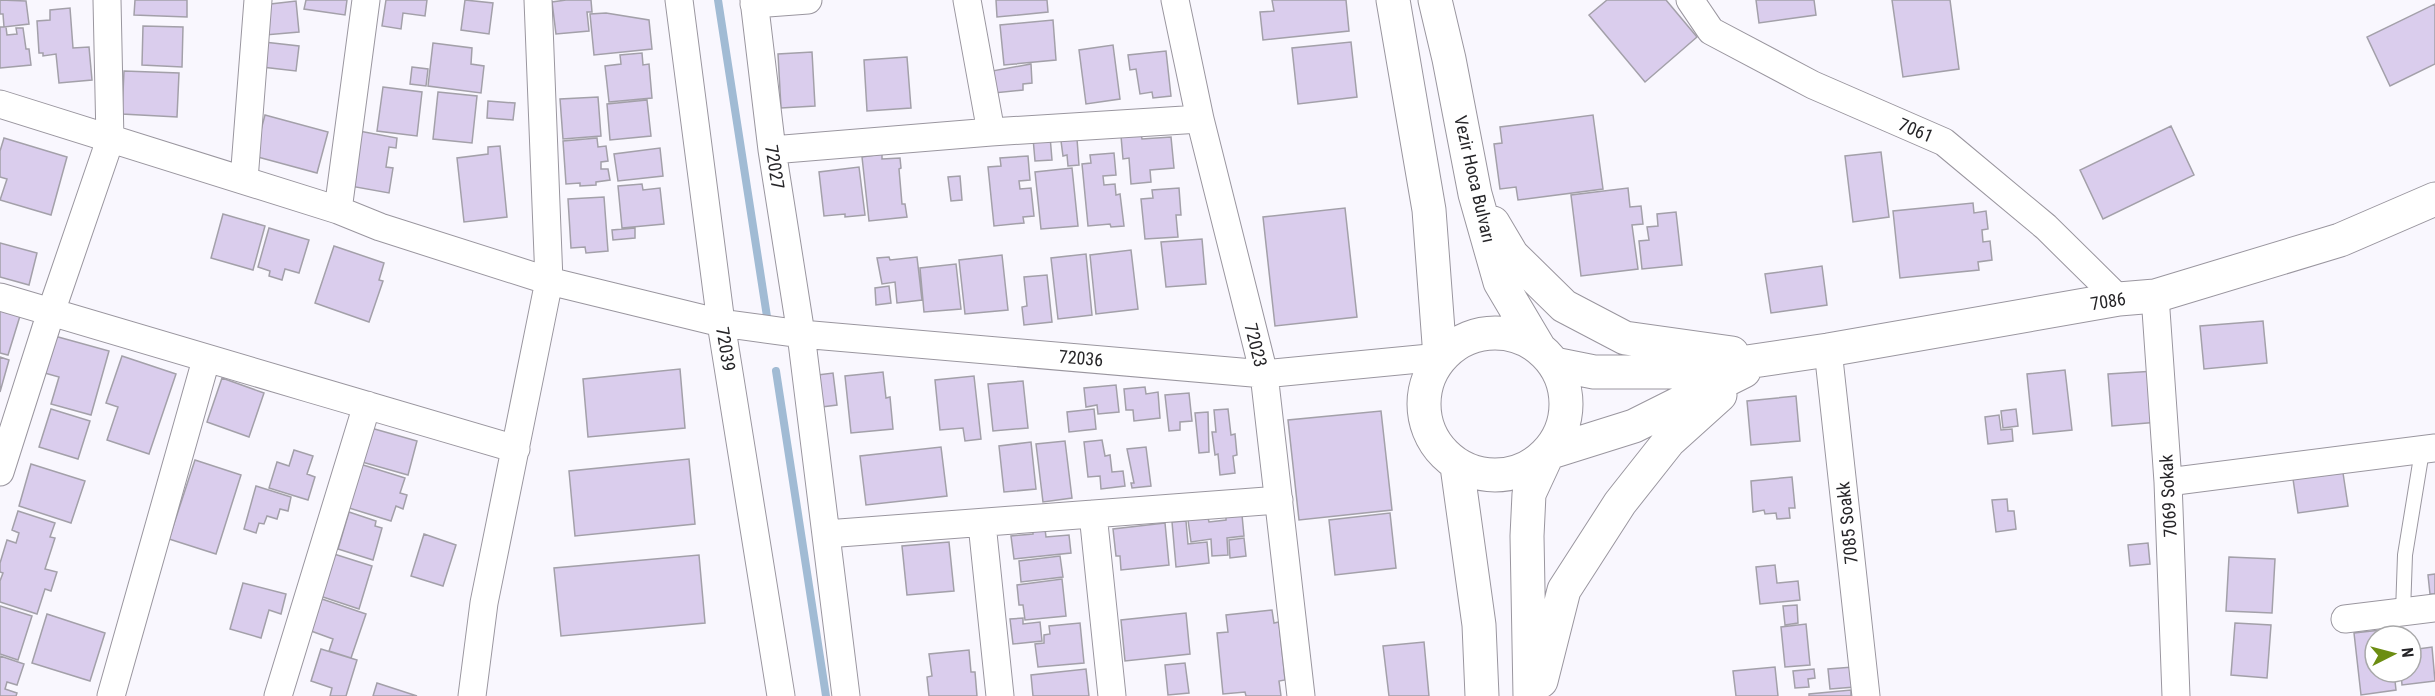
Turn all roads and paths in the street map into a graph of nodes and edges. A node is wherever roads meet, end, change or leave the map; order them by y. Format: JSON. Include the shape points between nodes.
{"nodes":[{"id":1,"x":106,"y":0,"type":"edge"},
{"id":2,"x":258,"y":0,"type":"edge"},
{"id":3,"x":366,"y":0,"type":"edge"},
{"id":4,"x":538,"y":0,"type":"edge"},
{"id":5,"x":679,"y":0,"type":"edge"},
{"id":6,"x":808,"y":0,"type":"edge"},
{"id":7,"x":967,"y":0,"type":"edge"},
{"id":8,"x":1175,"y":0,"type":"edge"},
{"id":9,"x":1393,"y":0,"type":"edge"},
{"id":10,"x":1435,"y":0,"type":"edge"},
{"id":11,"x":1690,"y":0,"type":"edge"},
{"id":12,"x":754,"y":2,"type":"edge"},
{"id":13,"x":0,"y":104,"type":"edge"},
{"id":14,"x":1200,"y":119,"type":"junction"},
{"id":15,"x":991,"y":132,"type":"junction"},
{"id":16,"x":110,"y":140,"type":"junction"},
{"id":17,"x":772,"y":150,"type":"junction"},
{"id":18,"x":244,"y":180,"type":"junction"},
{"id":19,"x":1475,"y":194,"type":"junction"},
{"id":20,"x":2435,"y":199,"type":"edge"},
{"id":21,"x":338,"y":210,"type":"junction"},
{"id":22,"x":549,"y":281,"type":"junction"},
{"id":23,"x":2155,"y":296,"type":"junction"},
{"id":24,"x":0,"y":297,"type":"edge"},
{"id":25,"x":2119,"y":299,"type":"junction"},
{"id":26,"x":51,"y":312,"type":"junction"},
{"id":27,"x":721,"y":323,"type":"junction"},
{"id":28,"x":801,"y":334,"type":"junction"},
{"id":29,"x":1828,"y":350,"type":"junction"},
{"id":30,"x":1547,"y":356,"type":"junction"},
{"id":31,"x":1440,"y":357,"type":"junction"},
{"id":32,"x":1770,"y":358,"type":"junction"},
{"id":33,"x":207,"y":360,"type":"junction"},
{"id":34,"x":1264,"y":374,"type":"junction"},
{"id":35,"x":367,"y":405,"type":"junction"},
{"id":36,"x":516,"y":449,"type":"junction"},
{"id":37,"x":2429,"y":449,"type":"edge"},
{"id":38,"x":1548,"y":453,"type":"junction"},
{"id":39,"x":1457,"y":466,"type":"junction"},
{"id":40,"x":0,"y":472,"type":"edge"},
{"id":41,"x":2168,"y":482,"type":"junction"},
{"id":42,"x":1279,"y":500,"type":"junction"},
{"id":43,"x":1093,"y":514,"type":"junction"},
{"id":44,"x":982,"y":524,"type":"junction"},
{"id":45,"x":826,"y":534,"type":"junction"},
{"id":46,"x":2435,"y":608,"type":"edge"},
{"id":47,"x":2403,"y":612,"type":"junction"},
{"id":48,"x":2344,"y":620,"type":"dead end"},
{"id":49,"x":111,"y":696,"type":"edge"},
{"id":50,"x":278,"y":696,"type":"edge"},
{"id":51,"x":472,"y":696,"type":"edge"},
{"id":52,"x":781,"y":696,"type":"edge"},
{"id":53,"x":846,"y":696,"type":"edge"},
{"id":54,"x":1000,"y":696,"type":"edge"},
{"id":55,"x":1112,"y":696,"type":"edge"},
{"id":56,"x":1301,"y":696,"type":"edge"},
{"id":57,"x":1482,"y":696,"type":"edge"},
{"id":58,"x":1530,"y":696,"type":"edge"},
{"id":59,"x":1538,"y":696,"type":"edge"},
{"id":60,"x":1866,"y":696,"type":"edge"},
{"id":61,"x":2176,"y":696,"type":"edge"}],
"edges":[{"from":1,"to":16,"type":"street"},
{"from":2,"to":18,"type":"street"},
{"from":3,"to":21,"type":"street"},
{"from":4,"to":22,"type":"street"},
{"from":5,"to":27,"type":"street","name":"72039"},
{"from":6,"to":12,"type":"street"},
{"from":7,"to":15,"type":"street"},
{"from":8,"to":14,"type":"street","name":"72023"},
{"from":9,"to":31,"type":"street","via":[[1429,210]]},
{"from":10,"to":19,"type":"street","name":"Vezir Hoca Bulvarı"},
{"from":11,"to":25,"type":"street","name":"7061","via":[[1711,31],[1813,85],[1944,141],[2046,226]]},
{"from":12,"to":17,"type":"street","name":"72027"},
{"from":13,"to":16,"type":"street","name":"72036"},
{"from":14,"to":15,"type":"street"},
{"from":14,"to":34,"type":"street","name":"72023"},
{"from":15,"to":17,"type":"street"},
{"from":16,"to":18,"type":"street","name":"72036"},
{"from":16,"to":26,"type":"street"},
{"from":17,"to":28,"type":"street","name":"72027"},
{"from":18,"to":21,"type":"street","name":"72036"},
{"from":19,"to":30,"type":"street","name":"Vezir Hoca Bulvarı","via":[[1500,282]]},
{"from":19,"to":32,"type":"street","via":[[1512,255],[1564,306],[1625,338]]},
{"from":20,"to":23,"type":"street","name":"7086","via":[[2340,240]]},
{"from":21,"to":22,"type":"street","name":"72036"},
{"from":22,"to":27,"type":"street","name":"72036"},
{"from":22,"to":36,"type":"street"},
{"from":23,"to":25,"type":"street","name":"7086"},
{"from":23,"to":41,"type":"street","name":"7069 Sokak"},
{"from":24,"to":26,"type":"street"},
{"from":25,"to":29,"type":"street","name":"7086"},
{"from":26,"to":33,"type":"street"},
{"from":26,"to":40,"type":"street"},
{"from":27,"to":28,"type":"street","name":"72036"},
{"from":27,"to":52,"type":"street","name":"72039"},
{"from":28,"to":34,"type":"street","name":"72036"},
{"from":28,"to":45,"type":"street","name":"72027"},
{"from":29,"to":32,"type":"street","name":"7086"},
{"from":29,"to":60,"type":"street","name":"7085 Soakk"},
{"from":30,"to":31,"type":"street","via":[[1520,337],[1499,333],[1477,335],[1457,343]]},
{"from":30,"to":32,"type":"street","via":[[1594,372],[1678,372]]},
{"from":30,"to":38,"type":"street","via":[[1564,383],[1567,408],[1561,432]]},
{"from":31,"to":34,"type":"street","name":"72036"},
{"from":31,"to":39,"type":"street","via":[[1428,379],[1423,403],[1427,428],[1439,450]]},
{"from":32,"to":38,"type":"street","via":[[1634,426]]},
{"from":32,"to":59,"type":"street","via":[[1725,390],[1669,441],[1620,503],[1564,590]]},
{"from":33,"to":35,"type":"street"},
{"from":33,"to":49,"type":"street"},
{"from":34,"to":42,"type":"street","name":"72023"},
{"from":35,"to":36,"type":"street"},
{"from":35,"to":50,"type":"street"},
{"from":36,"to":51,"type":"street","via":[[484,603]]},
{"from":37,"to":41,"type":"street"},
{"from":37,"to":47,"type":"lane","via":[[2405,555]]},
{"from":38,"to":39,"type":"street","via":[[1528,469],[1505,476],[1480,475]]},
{"from":38,"to":58,"type":"street","via":[[1529,494]]},
{"from":39,"to":57,"type":"street","via":[[1479,625]]},
{"from":41,"to":61,"type":"street","name":"7069 Sokak"},
{"from":42,"to":43,"type":"street"},
{"from":42,"to":56,"type":"street","name":"72023"},
{"from":43,"to":44,"type":"street"},
{"from":43,"to":55,"type":"street"},
{"from":44,"to":45,"type":"street"},
{"from":44,"to":54,"type":"street"},
{"from":45,"to":53,"type":"street","name":"72027"},
{"from":46,"to":47,"type":"street"},
{"from":47,"to":48,"type":"street"}]}
